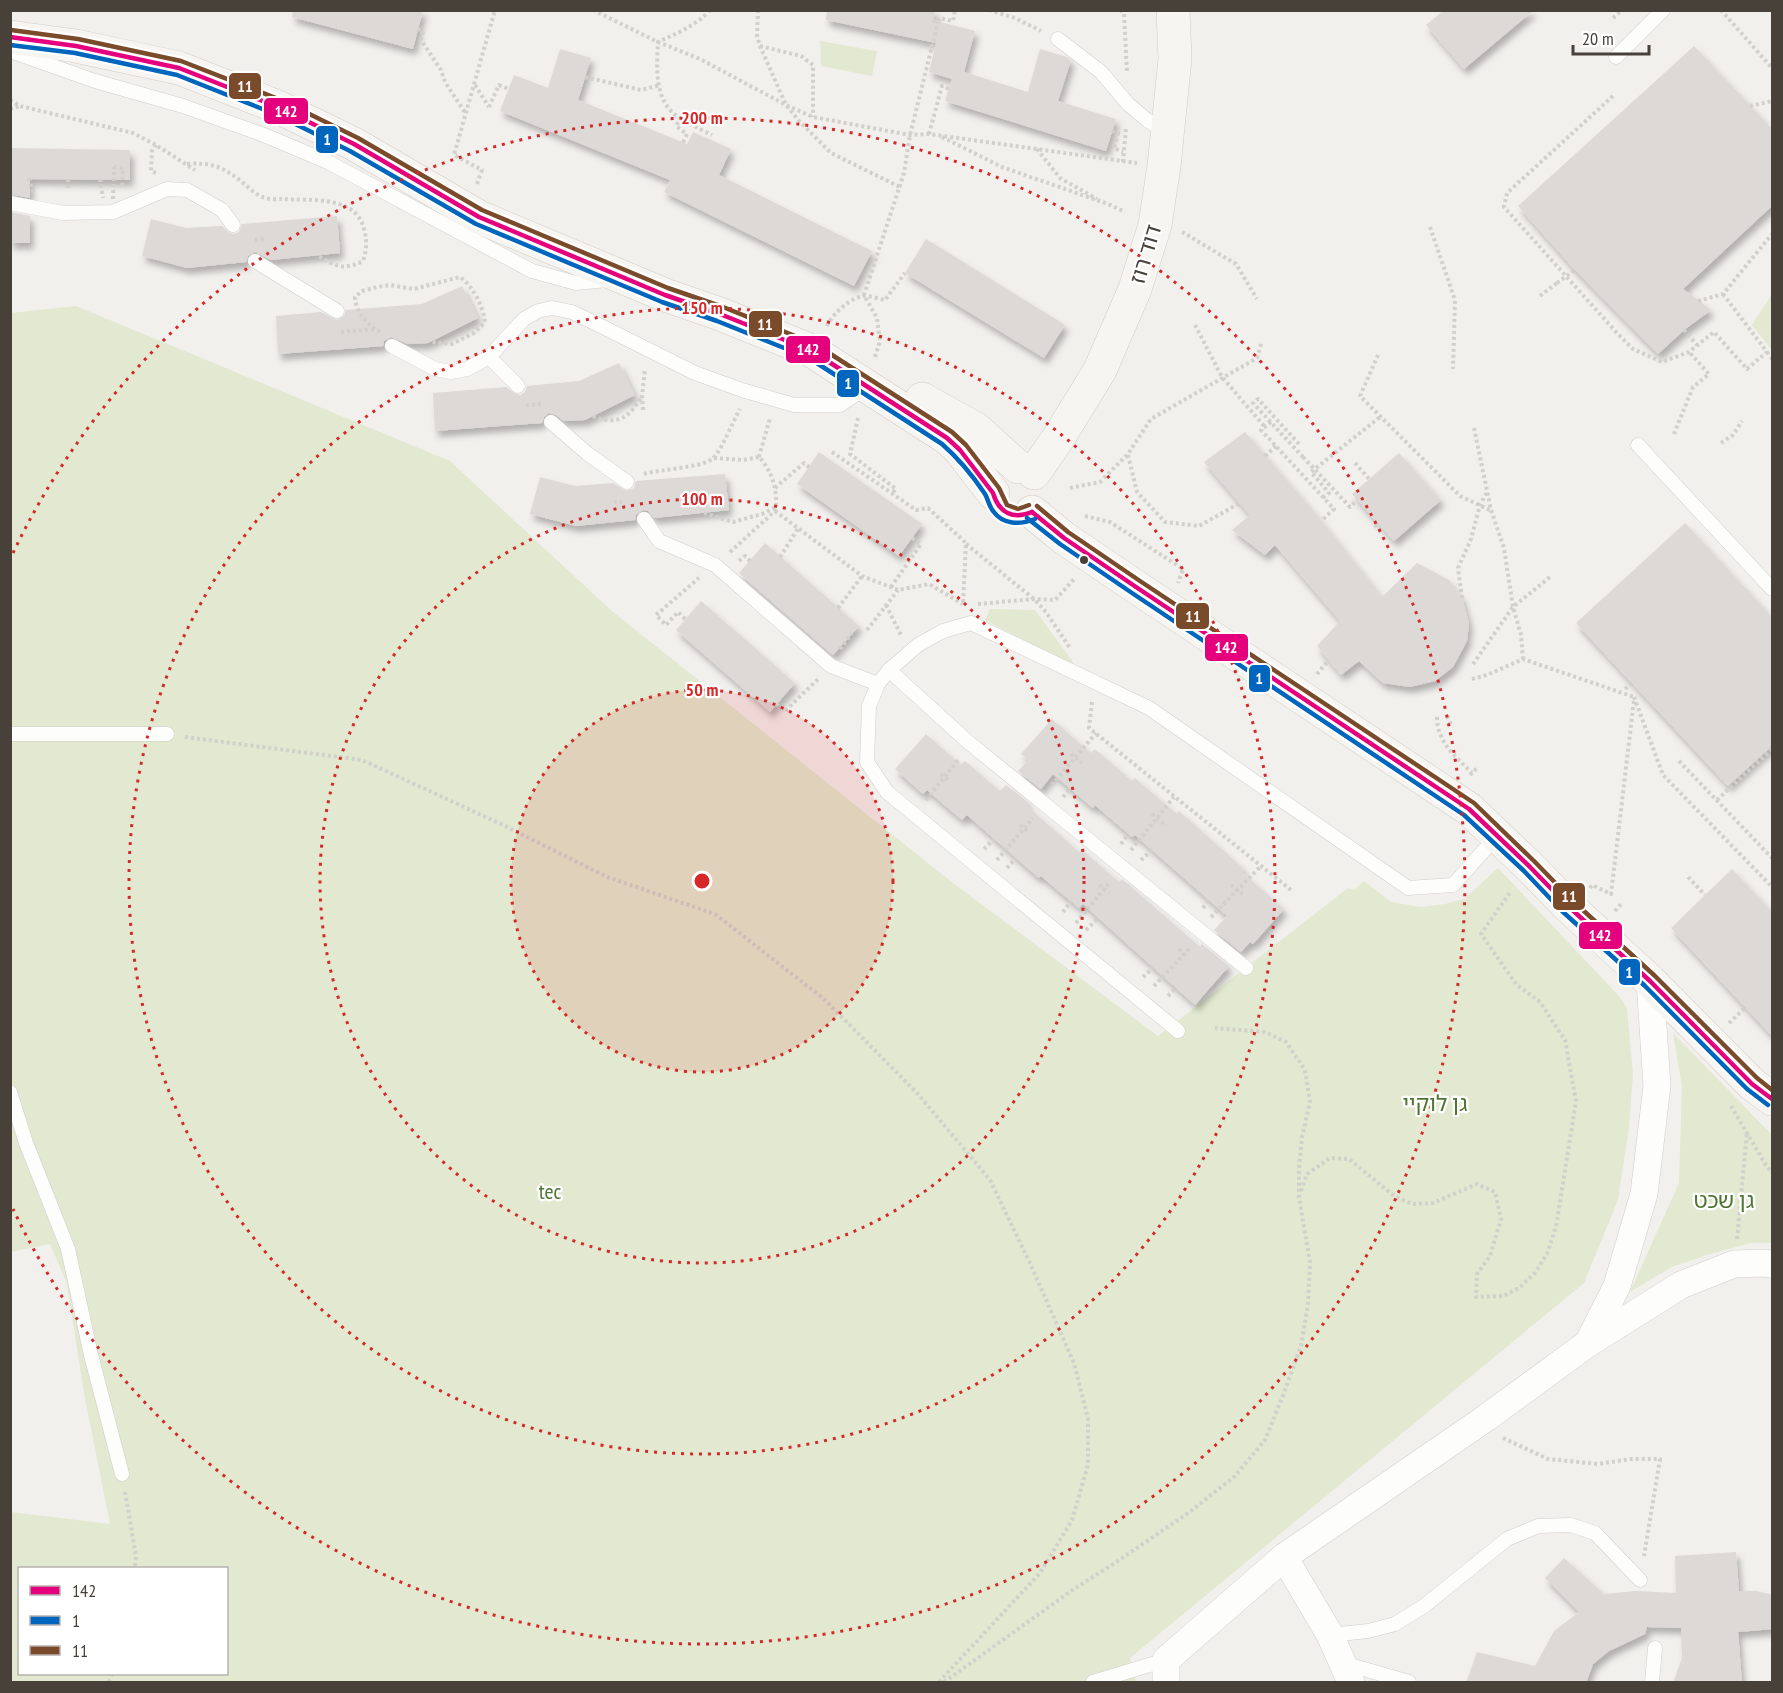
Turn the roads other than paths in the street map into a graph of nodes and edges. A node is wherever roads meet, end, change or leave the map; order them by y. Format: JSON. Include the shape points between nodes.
{"nodes":[{"id":1,"x":1173,"y":10,"type":"edge"},
{"id":2,"x":1663,"y":10,"type":"edge"},
{"id":3,"x":10,"y":37,"type":"edge"},
{"id":4,"x":1058,"y":39,"type":"road end"},
{"id":5,"x":10,"y":51,"type":"edge"},
{"id":6,"x":1616,"y":57,"type":"dead end"},
{"id":7,"x":1168,"y":133,"type":"junction"},
{"id":8,"x":10,"y":203,"type":"edge"},
{"id":9,"x":233,"y":225,"type":"dead end"},
{"id":10,"x":255,"y":261,"type":"dead end"},
{"id":11,"x":625,"y":279,"type":"junction"},
{"id":12,"x":337,"y":310,"type":"dead end"},
{"id":13,"x":392,"y":346,"type":"dead end"},
{"id":14,"x":489,"y":357,"type":"junction"},
{"id":15,"x":870,"y":375,"type":"junction"},
{"id":16,"x":518,"y":386,"type":"dead end"},
{"id":17,"x":551,"y":422,"type":"dead end"},
{"id":18,"x":1638,"y":445,"type":"dead end"},
{"id":19,"x":1026,"y":470,"type":"junction"},
{"id":20,"x":632,"y":479,"type":"road end"},
{"id":21,"x":993,"y":493,"type":"junction"},
{"id":22,"x":1032,"y":513,"type":"junction"},
{"id":23,"x":644,"y":519,"type":"dead end"},
{"id":24,"x":1773,"y":589,"type":"edge"},
{"id":25,"x":889,"y":670,"type":"junction"},
{"id":26,"x":878,"y":684,"type":"junction"},
{"id":27,"x":10,"y":734,"type":"edge"},
{"id":28,"x":167,"y":734,"type":"road end"},
{"id":29,"x":1497,"y":836,"type":"junction"},
{"id":30,"x":1246,"y":968,"type":"dead end"},
{"id":31,"x":1650,"y":981,"type":"junction"},
{"id":32,"x":1178,"y":1031,"type":"dead end"},
{"id":33,"x":10,"y":1092,"type":"edge"},
{"id":34,"x":1773,"y":1099,"type":"edge"},
{"id":35,"x":1773,"y":1264,"type":"edge"},
{"id":36,"x":1587,"y":1344,"type":"junction"},
{"id":37,"x":122,"y":1474,"type":"road end"},
{"id":38,"x":1284,"y":1557,"type":"junction"},
{"id":39,"x":1640,"y":1580,"type":"road end"},
{"id":40,"x":1330,"y":1635,"type":"junction"},
{"id":41,"x":1655,"y":1648,"type":"dead end"},
{"id":42,"x":1166,"y":1672,"type":"edge"},
{"id":43,"x":1347,"y":1673,"type":"edge"},
{"id":44,"x":1093,"y":1683,"type":"edge"},
{"id":45,"x":1409,"y":1683,"type":"edge"},
{"id":46,"x":1652,"y":1683,"type":"edge"}],
"edges":[{"from":1,"to":7,"type":"street","name":"דוד רוז","via":[[1175,59]]},
{"from":2,"to":6,"type":"lane"},
{"from":3,"to":11,"type":"street","via":[[76,46],[179,68],[278,106],[354,144],[479,218]]},
{"from":4,"to":7,"type":"lane","via":[[1101,72],[1128,104]]},
{"from":5,"to":11,"type":"lane","via":[[264,135],[328,162],[532,271],[576,284]]},
{"from":7,"to":19,"type":"street","name":"דוד רוז","via":[[1155,225],[1135,289],[1100,370],[1059,437]]},
{"from":8,"to":9,"type":"lane","via":[[63,213],[113,212],[167,189],[188,190],[222,210]]},
{"from":10,"to":12,"type":"lane"},
{"from":11,"to":15,"type":"street"},
{"from":13,"to":14,"type":"lane","via":[[435,369],[451,372],[467,369]]},
{"from":14,"to":15,"type":"lane","via":[[524,319],[552,308],[572,312],[694,373],[794,405],[840,405]]},
{"from":14,"to":16,"type":"lane"},
{"from":15,"to":19,"type":"street","via":[[976,429]]},
{"from":15,"to":21,"type":"street","via":[[960,450]]},
{"from":17,"to":20,"type":"lane","via":[[588,454]]},
{"from":18,"to":24,"type":"lane"},
{"from":19,"to":21,"type":"street","via":[[1010,468],[1003,472]]},
{"from":19,"to":22,"type":"street","via":[[1039,478],[1042,485],[1041,500]]},
{"from":21,"to":22,"type":"street","via":[[1003,513],[1018,517]]},
{"from":22,"to":29,"type":"street","via":[[1082,551],[1469,809]]},
{"from":23,"to":26,"type":"lane","via":[[659,541],[715,565],[831,666]]},
{"from":25,"to":26,"type":"lane"},
{"from":25,"to":29,"type":"lane","via":[[918,645],[971,623],[1149,708],[1408,888],[1453,885]]},
{"from":25,"to":30,"type":"lane","via":[[970,744]]},
{"from":26,"to":32,"type":"lane","via":[[869,705],[867,762],[887,792]]},
{"from":27,"to":28,"type":"lane"},
{"from":29,"to":31,"type":"street"},
{"from":31,"to":34,"type":"street","via":[[1752,1084]]},
{"from":31,"to":36,"type":"street","via":[[1657,1086],[1644,1194],[1617,1286]]},
{"from":33,"to":37,"type":"lane","via":[[68,1250]]},
{"from":35,"to":36,"type":"street","via":[[1734,1264],[1681,1286]]},
{"from":36,"to":38,"type":"street"},
{"from":38,"to":40,"type":"street"},
{"from":38,"to":42,"type":"street"},
{"from":39,"to":40,"type":"lane","via":[[1595,1533],[1571,1525],[1538,1526],[1507,1539],[1424,1606],[1395,1624]]},
{"from":40,"to":43,"type":"street"},
{"from":41,"to":46,"type":"lane"},
{"from":42,"to":44,"type":"lane"},
{"from":43,"to":45,"type":"lane"}]}
